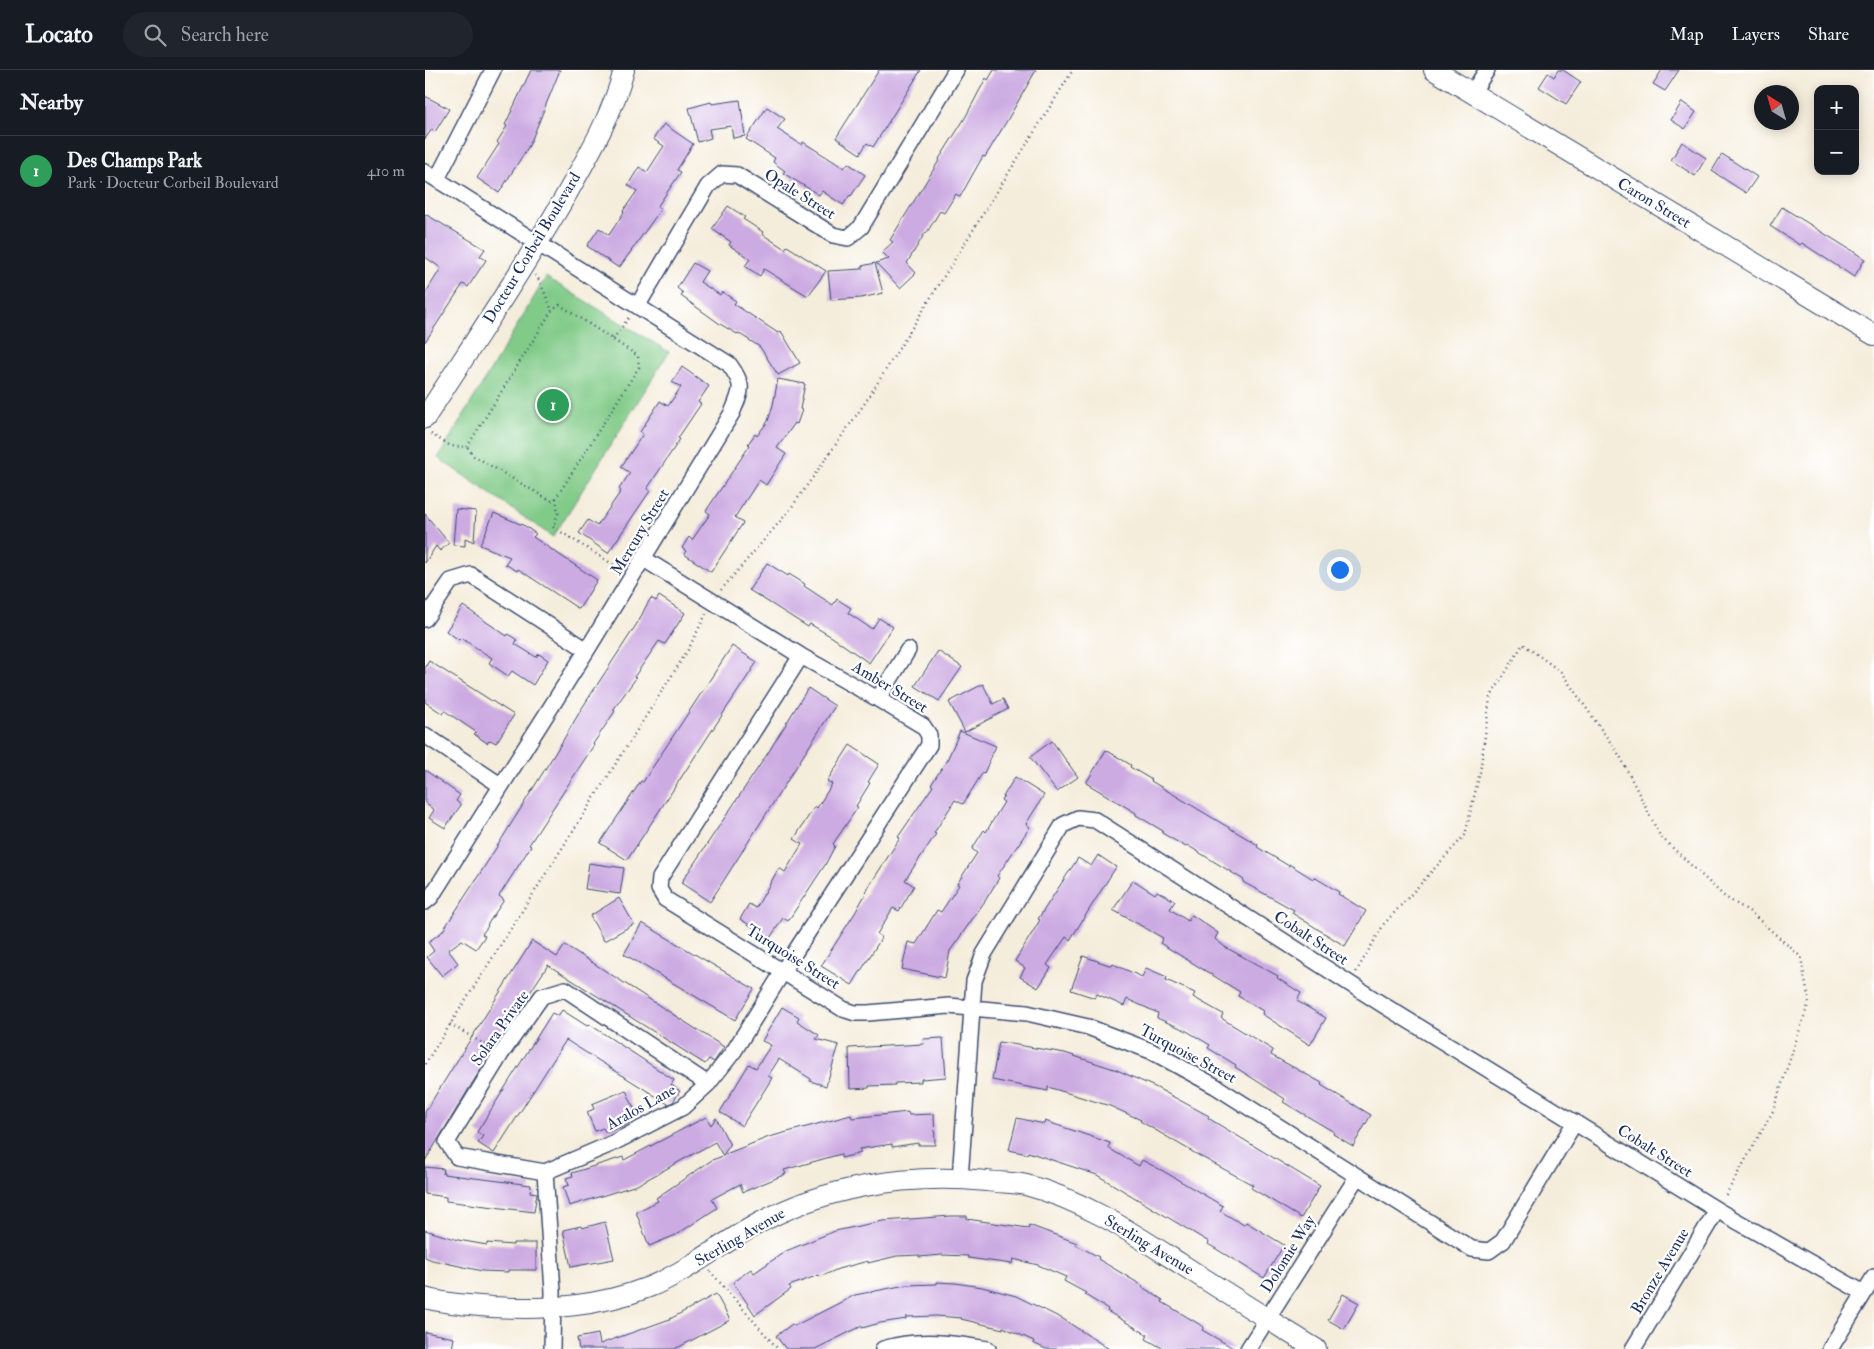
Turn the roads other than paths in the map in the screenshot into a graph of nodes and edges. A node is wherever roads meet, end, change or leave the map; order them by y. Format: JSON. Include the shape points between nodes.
{"nodes":[{"id":1,"x":493,"y":70,"type":"edge"},
{"id":2,"x":624,"y":70,"type":"edge"},
{"id":3,"x":956,"y":70,"type":"edge"},
{"id":4,"x":1434,"y":70,"type":"edge"},
{"id":5,"x":1487,"y":70,"type":"edge"},
{"id":6,"x":1472,"y":93,"type":"junction"},
{"id":7,"x":431,"y":176,"type":"edge"},
{"id":8,"x":538,"y":244,"type":"junction"},
{"id":9,"x":638,"y":305,"type":"junction"},
{"id":10,"x":1874,"y":335,"type":"edge"},
{"id":11,"x":425,"y":418,"type":"edge"},
{"id":12,"x":644,"y":559,"type":"junction"},
{"id":13,"x":425,"y":620,"type":"edge"},
{"id":14,"x":587,"y":650,"type":"junction"},
{"id":15,"x":908,"y":650,"type":"dead end"},
{"id":16,"x":801,"y":656,"type":"junction"},
{"id":17,"x":879,"y":699,"type":"junction"},
{"id":18,"x":425,"y":735,"type":"edge"},
{"id":19,"x":500,"y":785,"type":"junction"},
{"id":20,"x":425,"y":902,"type":"edge"},
{"id":21,"x":784,"y":972,"type":"junction"},
{"id":22,"x":973,"y":1008,"type":"junction"},
{"id":23,"x":708,"y":1084,"type":"junction"},
{"id":24,"x":1575,"y":1122,"type":"junction"},
{"id":25,"x":545,"y":1172,"type":"junction"},
{"id":26,"x":1357,"y":1177,"type":"junction"},
{"id":27,"x":961,"y":1178,"type":"junction"},
{"id":28,"x":1717,"y":1210,"type":"junction"},
{"id":29,"x":1874,"y":1277,"type":"edge"},
{"id":30,"x":1864,"y":1294,"type":"junction"},
{"id":31,"x":425,"y":1298,"type":"edge"},
{"id":32,"x":553,"y":1308,"type":"junction"},
{"id":33,"x":1268,"y":1319,"type":"junction"},
{"id":34,"x":552,"y":1349,"type":"edge"},
{"id":35,"x":883,"y":1349,"type":"edge"},
{"id":36,"x":988,"y":1349,"type":"edge"},
{"id":37,"x":1248,"y":1349,"type":"edge"},
{"id":38,"x":1315,"y":1349,"type":"edge"},
{"id":39,"x":1633,"y":1349,"type":"edge"},
{"id":40,"x":1830,"y":1349,"type":"edge"}],
"edges":[{"from":1,"to":7,"type":"street"},
{"from":2,"to":8,"type":"street","name":"Docteur Corbeil Boulevard","via":[[618,92],[580,171]]},
{"from":3,"to":9,"type":"street","name":"Opale Street","via":[[861,227],[848,238],[833,235],[737,174],[722,174],[708,186]]},
{"from":4,"to":6,"type":"street","name":"Caron Street"},
{"from":5,"to":6,"type":"street"},
{"from":6,"to":10,"type":"street","name":"Caron Street"},
{"from":7,"to":8,"type":"street","name":"Mercury Street"},
{"from":8,"to":9,"type":"street","name":"Mercury Street"},
{"from":8,"to":11,"type":"street","name":"Docteur Corbeil Boulevard"},
{"from":9,"to":12,"type":"street","name":"Mercury Street","via":[[729,364],[739,379],[741,392],[732,413]]},
{"from":12,"to":14,"type":"street","name":"Mercury Street"},
{"from":12,"to":16,"type":"street","name":"Amber Street"},
{"from":13,"to":14,"type":"street","via":[[451,581],[471,575]]},
{"from":14,"to":19,"type":"street","name":"Mercury Street"},
{"from":15,"to":17,"type":"street"},
{"from":16,"to":17,"type":"street","name":"Amber Street"},
{"from":16,"to":21,"type":"street","name":"Turquoise Street","via":[[660,878],[659,889],[665,899]]},
{"from":17,"to":21,"type":"street","name":"Amber Street","via":[[923,726],[929,734],[929,745]]},
{"from":18,"to":19,"type":"street"},
{"from":19,"to":20,"type":"street","name":"Mercury Street"},
{"from":21,"to":22,"type":"street","name":"Turquoise Street","via":[[843,1009],[855,1013],[949,1006]]},
{"from":21,"to":23,"type":"street","name":"Aralos Lane","via":[[734,1051]]},
{"from":22,"to":24,"type":"street","name":"Cobalt Street","via":[[974,982],[984,954],[1063,826],[1078,818],[1095,820],[1349,983]]},
{"from":22,"to":26,"type":"street","name":"Turquoise Street","via":[[1027,1013],[1088,1027],[1151,1051],[1215,1086]]},
{"from":22,"to":27,"type":"street","name":"Cobalt Street"},
{"from":23,"to":25,"type":"street","name":"Aralos Lane","via":[[683,1107],[611,1144]]},
{"from":23,"to":25,"type":"street","name":"Solara Private","via":[[565,990],[542,996],[501,1054],[447,1142],[457,1157]]},
{"from":24,"to":26,"type":"street","name":"Turquoise Street","via":[[1503,1241],[1489,1251],[1472,1249]]},
{"from":24,"to":28,"type":"street","name":"Cobalt Street"},
{"from":25,"to":32,"type":"street"},
{"from":26,"to":33,"type":"street","name":"Dolomie Way"},
{"from":27,"to":32,"type":"street","name":"Sterling Avenue","via":[[865,1185],[799,1204],[746,1230],[701,1260],[651,1286],[593,1304]]},
{"from":27,"to":33,"type":"street","name":"Sterling Avenue","via":[[1024,1185],[1077,1202]]},
{"from":28,"to":30,"type":"street","name":"Cobalt Street"},
{"from":28,"to":39,"type":"street","name":"Bronze Avenue"},
{"from":29,"to":30,"type":"street"},
{"from":30,"to":40,"type":"street"},
{"from":31,"to":32,"type":"street","name":"Sterling Avenue","via":[[471,1305]]},
{"from":32,"to":34,"type":"street"},
{"from":33,"to":37,"type":"street","name":"Dolomie Way"},
{"from":33,"to":38,"type":"street","name":"Sterling Avenue"},
{"from":35,"to":36,"type":"street","via":[[896,1345],[949,1342]]}]}
